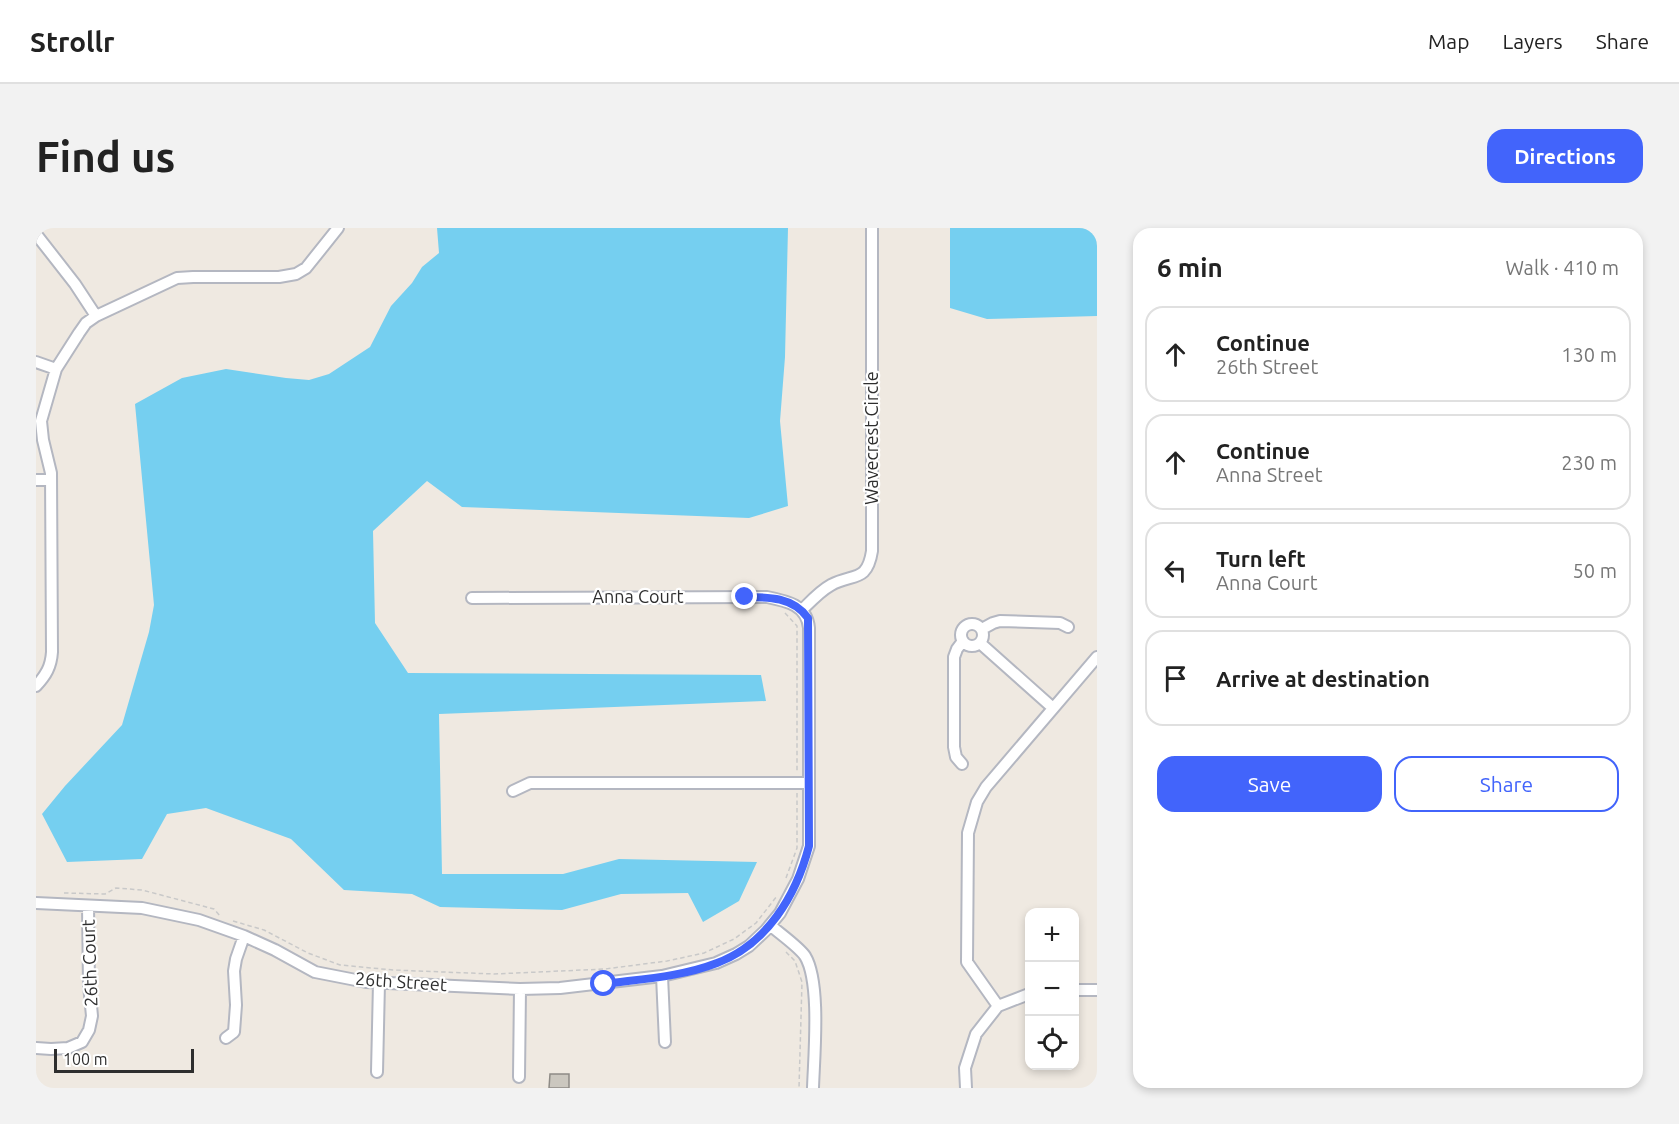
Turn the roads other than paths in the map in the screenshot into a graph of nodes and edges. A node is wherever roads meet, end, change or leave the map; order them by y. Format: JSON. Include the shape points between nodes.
{"nodes":[{"id":1,"x":338,"y":228,"type":"edge"},
{"id":2,"x":872,"y":228,"type":"edge"},
{"id":3,"x":36,"y":234,"type":"edge"},
{"id":4,"x":96,"y":315,"type":"junction"},
{"id":5,"x":36,"y":362,"type":"edge"},
{"id":6,"x":56,"y":369,"type":"junction"},
{"id":7,"x":40,"y":410,"type":"edge"},
{"id":8,"x":36,"y":480,"type":"edge"},
{"id":9,"x":51,"y":480,"type":"junction"},
{"id":10,"x":472,"y":598,"type":"dead end"},
{"id":11,"x":797,"y":607,"type":"junction"},
{"id":12,"x":1068,"y":627,"type":"dead end"},
{"id":13,"x":982,"y":629,"type":"junction"},
{"id":14,"x":963,"y":641,"type":"junction"},
{"id":15,"x":980,"y":643,"type":"junction"},
{"id":16,"x":1097,"y":657,"type":"edge"},
{"id":17,"x":36,"y":686,"type":"edge"},
{"id":18,"x":1053,"y":708,"type":"junction"},
{"id":19,"x":962,"y":764,"type":"dead end"},
{"id":20,"x":809,"y":783,"type":"junction"},
{"id":21,"x":513,"y":791,"type":"dead end"},
{"id":22,"x":36,"y":903,"type":"edge"},
{"id":23,"x":88,"y":906,"type":"junction"},
{"id":24,"x":767,"y":929,"type":"junction"},
{"id":25,"x":244,"y":936,"type":"junction"},
{"id":26,"x":662,"y":976,"type":"junction"},
{"id":27,"x":379,"y":982,"type":"junction"},
{"id":28,"x":520,"y":989,"type":"junction"},
{"id":29,"x":1079,"y":990,"type":"edge"},
{"id":30,"x":1097,"y":990,"type":"edge"},
{"id":31,"x":1025,"y":996,"type":"edge"},
{"id":32,"x":998,"y":1006,"type":"junction"},
{"id":33,"x":226,"y":1038,"type":"dead end"},
{"id":34,"x":665,"y":1042,"type":"dead end"},
{"id":35,"x":36,"y":1048,"type":"edge"},
{"id":36,"x":377,"y":1072,"type":"dead end"},
{"id":37,"x":519,"y":1077,"type":"dead end"},
{"id":38,"x":813,"y":1088,"type":"edge"},
{"id":39,"x":966,"y":1088,"type":"edge"}],
"edges":[{"from":1,"to":4,"type":"street","via":[[306,268],[296,274],[177,278]]},
{"from":2,"to":11,"type":"street","name":"Wavecrest Circle","via":[[871,560],[860,575],[834,583]]},
{"from":3,"to":4,"type":"street"},
{"from":4,"to":6,"type":"street"},
{"from":5,"to":6,"type":"street"},
{"from":6,"to":7,"type":"street"},
{"from":7,"to":9,"type":"street"},
{"from":8,"to":9,"type":"street"},
{"from":9,"to":17,"type":"street","via":[[52,652],[50,668]]},
{"from":10,"to":11,"type":"street","name":"Anna Court","via":[[767,597]]},
{"from":11,"to":20,"type":"street","name":"26th Street","via":[[808,618],[809,628]]},
{"from":12,"to":13,"type":"street","via":[[1060,622],[1000,621]]},
{"from":13,"to":14,"type":"street","via":[[976,624],[966,625]]},
{"from":13,"to":15,"type":"street"},
{"from":14,"to":15,"type":"street","via":[[973,646]]},
{"from":14,"to":19,"type":"street","via":[[954,657],[954,747]]},
{"from":15,"to":18,"type":"street"},
{"from":16,"to":18,"type":"street"},
{"from":18,"to":32,"type":"street","via":[[986,787],[968,833],[968,962]]},
{"from":20,"to":21,"type":"street","via":[[530,783]]},
{"from":20,"to":24,"type":"street","name":"26th Street","via":[[809,846],[805,863],[790,897]]},
{"from":22,"to":23,"type":"street","name":"26th Street"},
{"from":23,"to":25,"type":"street","name":"26th Street","via":[[142,908],[199,920]]},
{"from":23,"to":35,"type":"street","name":"26th Court","via":[[92,1016],[89,1030],[82,1042],[68,1048]]},
{"from":24,"to":26,"type":"street","name":"26th Street","via":[[749,946],[716,963]]},
{"from":24,"to":38,"type":"street","via":[[804,954],[812,972]]},
{"from":25,"to":27,"type":"street","name":"26th Street","via":[[315,972]]},
{"from":25,"to":33,"type":"street","via":[[234,971],[234,1032]]},
{"from":26,"to":28,"type":"street","name":"26th Street"},
{"from":26,"to":34,"type":"street"},
{"from":27,"to":28,"type":"street","name":"26th Street"},
{"from":27,"to":36,"type":"street"},
{"from":28,"to":37,"type":"street"},
{"from":29,"to":30,"type":"street"},
{"from":31,"to":32,"type":"street"},
{"from":32,"to":39,"type":"street","via":[[976,1034],[965,1068]]}]}
